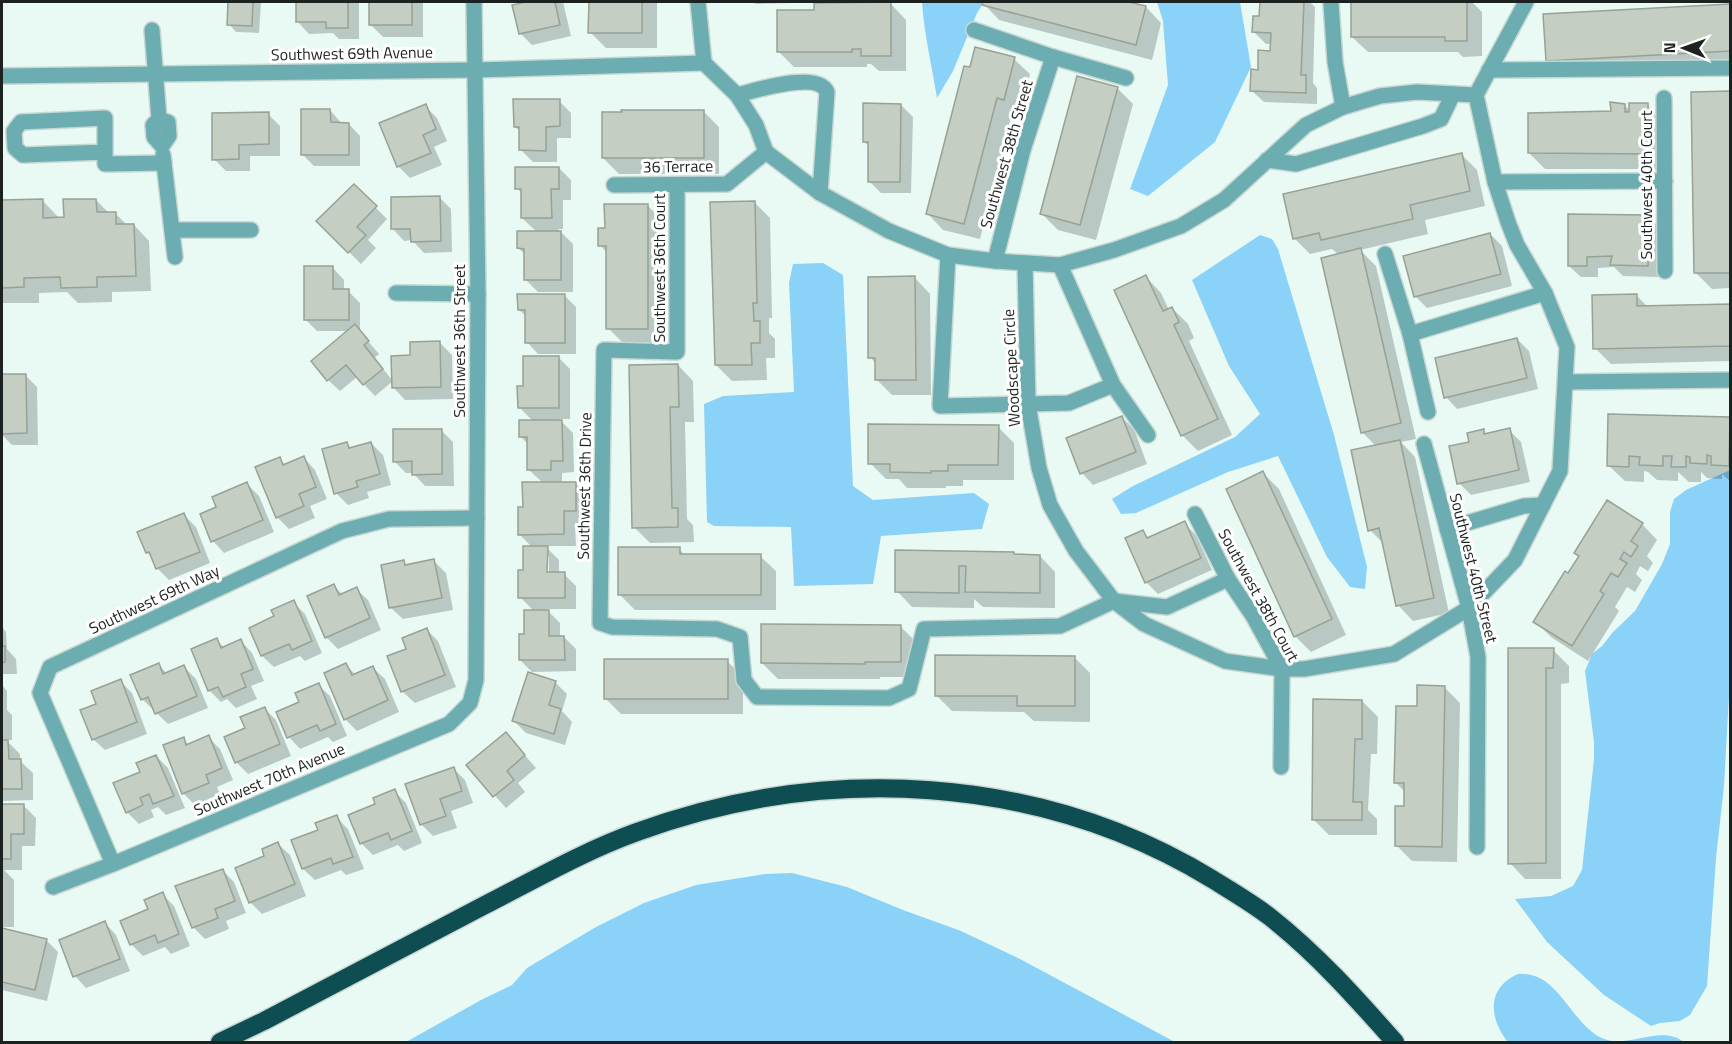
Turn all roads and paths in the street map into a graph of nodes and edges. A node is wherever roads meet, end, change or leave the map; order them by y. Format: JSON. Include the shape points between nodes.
{"nodes":[{"id":1,"x":474,"y":2,"type":"edge"},
{"id":2,"x":698,"y":2,"type":"edge"},
{"id":3,"x":1526,"y":2,"type":"edge"},
{"id":4,"x":1331,"y":4,"type":"dead end"},
{"id":5,"x":152,"y":30,"type":"dead end"},
{"id":6,"x":974,"y":30,"type":"dead end"},
{"id":7,"x":1053,"y":57,"type":"junction"},
{"id":8,"x":704,"y":63,"type":"junction"},
{"id":9,"x":1731,"y":68,"type":"edge"},
{"id":10,"x":474,"y":70,"type":"junction"},
{"id":11,"x":1490,"y":70,"type":"junction"},
{"id":12,"x":155,"y":74,"type":"junction"},
{"id":13,"x":1126,"y":78,"type":"dead end"},
{"id":14,"x":4,"y":80,"type":"edge"},
{"id":15,"x":1453,"y":94,"type":"junction"},
{"id":16,"x":737,"y":95,"type":"junction"},
{"id":17,"x":1476,"y":95,"type":"junction"},
{"id":18,"x":1664,"y":98,"type":"dead end"},
{"id":19,"x":1343,"y":107,"type":"junction"},
{"id":20,"x":105,"y":152,"type":"junction"},
{"id":21,"x":766,"y":152,"type":"junction"},
{"id":22,"x":1267,"y":160,"type":"junction"},
{"id":23,"x":164,"y":163,"type":"junction"},
{"id":24,"x":1665,"y":181,"type":"junction"},
{"id":25,"x":1496,"y":182,"type":"junction"},
{"id":26,"x":614,"y":185,"type":"dead end"},
{"id":27,"x":677,"y":185,"type":"junction"},
{"id":28,"x":820,"y":193,"type":"junction"},
{"id":29,"x":172,"y":230,"type":"junction"},
{"id":30,"x":251,"y":230,"type":"dead end"},
{"id":31,"x":1385,"y":254,"type":"dead end"},
{"id":32,"x":948,"y":255,"type":"junction"},
{"id":33,"x":175,"y":257,"type":"dead end"},
{"id":34,"x":996,"y":261,"type":"junction"},
{"id":35,"x":1024,"y":263,"type":"junction"},
{"id":36,"x":1060,"y":265,"type":"junction"},
{"id":37,"x":1665,"y":272,"type":"dead end"},
{"id":38,"x":396,"y":293,"type":"dead end"},
{"id":39,"x":1545,"y":293,"type":"junction"},
{"id":40,"x":478,"y":294,"type":"junction"},
{"id":41,"x":1410,"y":334,"type":"junction"},
{"id":42,"x":604,"y":350,"type":"joint"},
{"id":43,"x":1731,"y":380,"type":"edge"},
{"id":44,"x":1566,"y":382,"type":"junction"},
{"id":45,"x":1113,"y":385,"type":"junction"},
{"id":46,"x":1028,"y":404,"type":"junction"},
{"id":47,"x":1428,"y":412,"type":"dead end"},
{"id":48,"x":1148,"y":435,"type":"dead end"},
{"id":49,"x":1424,"y":444,"type":"dead end"},
{"id":50,"x":1543,"y":505,"type":"junction"},
{"id":51,"x":1195,"y":514,"type":"dead end"},
{"id":52,"x":477,"y":518,"type":"junction"},
{"id":53,"x":1447,"y":529,"type":"junction"},
{"id":54,"x":1228,"y":579,"type":"junction"},
{"id":55,"x":1114,"y":601,"type":"junction"},
{"id":56,"x":1469,"y":608,"type":"junction"},
{"id":57,"x":1282,"y":669,"type":"junction"},
{"id":58,"x":476,"y":680,"type":"joint"},
{"id":59,"x":1281,"y":768,"type":"dead end"},
{"id":60,"x":1477,"y":847,"type":"dead end"},
{"id":61,"x":113,"y":864,"type":"junction"},
{"id":62,"x":54,"y":887,"type":"dead end"},
{"id":63,"x":220,"y":1042,"type":"edge"},
{"id":64,"x":1395,"y":1042,"type":"edge"}],
"edges":[{"from":1,"to":10,"type":"street","name":"Southwest 36th Street"},
{"from":2,"to":8,"type":"street"},
{"from":3,"to":11,"type":"street"},
{"from":4,"to":19,"type":"street"},
{"from":5,"to":12,"type":"street"},
{"from":6,"to":7,"type":"street"},
{"from":7,"to":13,"type":"street"},
{"from":7,"to":34,"type":"street","name":"Southwest 38th Street","via":[[1023,150]]},
{"from":8,"to":10,"type":"street","name":"Southwest 69th Avenue"},
{"from":8,"to":16,"type":"street"},
{"from":9,"to":11,"type":"street"},
{"from":10,"to":12,"type":"street","name":"Southwest 69th Avenue"},
{"from":10,"to":40,"type":"street","name":"Southwest 36th Street"},
{"from":11,"to":17,"type":"street"},
{"from":12,"to":14,"type":"street","name":"Southwest 69th Avenue"},
{"from":12,"to":23,"type":"street","via":[[159,119],[153,125],[154,137],[162,146]]},
{"from":15,"to":17,"type":"street"},
{"from":15,"to":19,"type":"street","via":[[1389,95]]},
{"from":15,"to":22,"type":"street","via":[[1441,119],[1423,126],[1296,164]]},
{"from":16,"to":21,"type":"street","via":[[756,125]]},
{"from":16,"to":28,"type":"street","via":[[790,82],[825,87]]},
{"from":17,"to":25,"type":"street","name":"Woodscape Circle"},
{"from":18,"to":24,"type":"street","name":"Southwest 40th Court"},
{"from":19,"to":22,"type":"street","via":[[1306,125]]},
{"from":20,"to":20,"type":"street","via":[[105,118],[21,122],[14,131],[15,148],[23,155]]},
{"from":20,"to":23,"type":"street","via":[[105,164]]},
{"from":21,"to":27,"type":"street","name":"36 Terrace","via":[[727,184]]},
{"from":21,"to":28,"type":"street"},
{"from":22,"to":36,"type":"street","via":[[1224,200],[1181,226]]},
{"from":23,"to":29,"type":"street"},
{"from":24,"to":25,"type":"street"},
{"from":24,"to":37,"type":"street","name":"Southwest 40th Court"},
{"from":25,"to":39,"type":"street","name":"Woodscape Circle","via":[[1517,245]]},
{"from":26,"to":27,"type":"street","name":"36 Terrace"},
{"from":27,"to":42,"type":"street","name":"Southwest 36th Court","via":[[677,352]]},
{"from":28,"to":32,"type":"street","via":[[889,231]]},
{"from":29,"to":30,"type":"street"},
{"from":29,"to":33,"type":"street"},
{"from":31,"to":41,"type":"street"},
{"from":32,"to":34,"type":"street"},
{"from":32,"to":46,"type":"street","via":[[940,406]]},
{"from":34,"to":35,"type":"street"},
{"from":35,"to":36,"type":"street"},
{"from":35,"to":46,"type":"street","name":"Woodscape Circle"},
{"from":36,"to":45,"type":"street"},
{"from":38,"to":40,"type":"street"},
{"from":39,"to":41,"type":"street"},
{"from":39,"to":44,"type":"street","name":"Woodscape Circle","via":[[1567,347]]},
{"from":40,"to":52,"type":"street","name":"Southwest 36th Street"},
{"from":41,"to":47,"type":"street"},
{"from":42,"to":55,"type":"street","name":"Southwest 36th Drive","via":[[600,623],[612,627],[717,629],[740,637],[744,680],[757,697],[889,698],[909,689],[924,629],[1060,626]]},
{"from":43,"to":44,"type":"street"},
{"from":44,"to":50,"type":"street","name":"Woodscape Circle","via":[[1560,471]]},
{"from":45,"to":46,"type":"street","via":[[1069,403]]},
{"from":45,"to":48,"type":"street"},
{"from":46,"to":55,"type":"street","name":"Woodscape Circle","via":[[1050,505],[1076,551]]},
{"from":49,"to":53,"type":"street","name":"Southwest 40th Street"},
{"from":50,"to":53,"type":"street","via":[[1524,506]]},
{"from":50,"to":56,"type":"street","name":"Woodscape Circle","via":[[1515,560]]},
{"from":51,"to":54,"type":"street","name":"Southwest 38th Court"},
{"from":52,"to":58,"type":"street","name":"Southwest 36th Street"},
{"from":52,"to":61,"type":"street","name":"Southwest 69th Way","via":[[389,519],[342,531],[50,667],[40,693]]},
{"from":53,"to":56,"type":"street","name":"Southwest 40th Street"},
{"from":54,"to":55,"type":"street","via":[[1167,608]]},
{"from":54,"to":57,"type":"street","name":"Southwest 38th Court"},
{"from":55,"to":57,"type":"street","name":"Woodscape Circle","via":[[1143,624],[1225,661]]},
{"from":56,"to":57,"type":"street","name":"Woodscape Circle","via":[[1394,654]]},
{"from":56,"to":60,"type":"street","name":"Southwest 40th Street","via":[[1478,657]]},
{"from":57,"to":59,"type":"street","name":"Southwest 38th Court"},
{"from":58,"to":61,"type":"street","name":"Southwest 70th Avenue","via":[[471,703],[449,724]]},
{"from":61,"to":62,"type":"street","name":"Southwest 70th Avenue"},
{"from":63,"to":64,"type":"highway","via":[[575,859],[638,831],[766,798],[889,788],[938,790],[1063,813],[1105,826],[1189,865],[1267,915],[1301,943]]}]}
